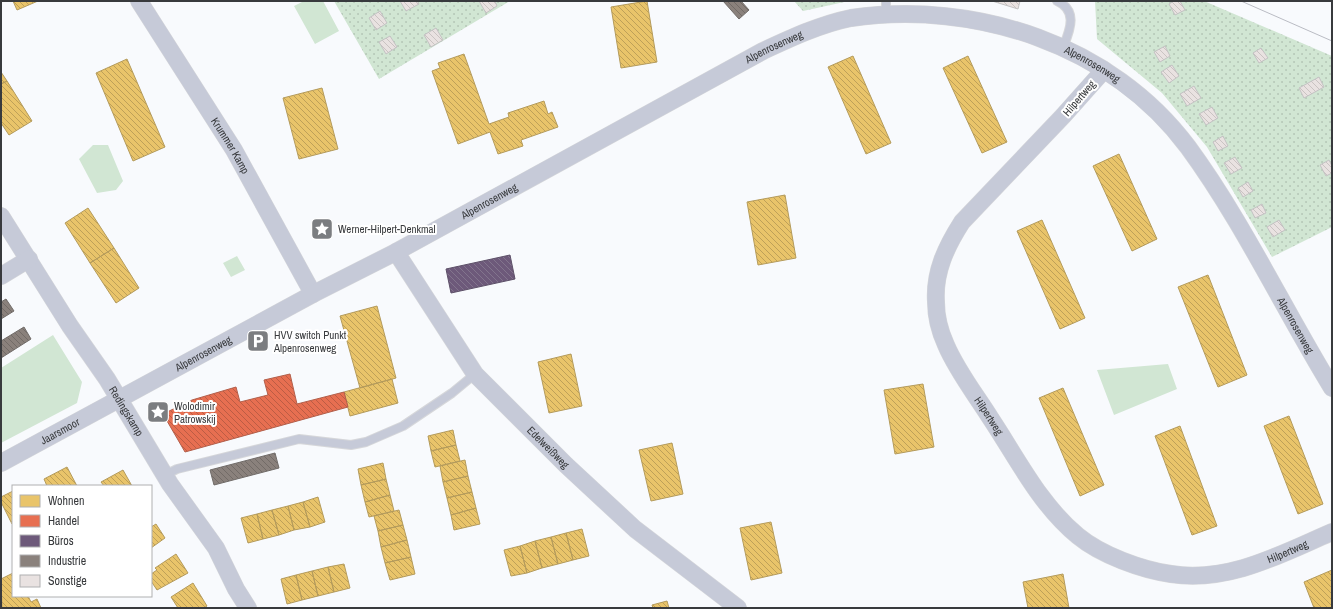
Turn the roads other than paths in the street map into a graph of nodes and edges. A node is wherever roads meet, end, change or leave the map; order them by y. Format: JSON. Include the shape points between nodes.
{"nodes":[{"id":1,"x":139,"y":1,"type":"edge"},
{"id":2,"x":1057,"y":1,"type":"edge"},
{"id":3,"x":886,"y":7,"type":"edge"},
{"id":4,"x":1064,"y":45,"type":"junction"},
{"id":5,"x":1104,"y":70,"type":"junction"},
{"id":6,"x":1,"y":216,"type":"edge"},
{"id":7,"x":396,"y":252,"type":"junction"},
{"id":8,"x":29,"y":259,"type":"junction"},
{"id":9,"x":1,"y":276,"type":"edge"},
{"id":10,"x":313,"y":294,"type":"junction"},
{"id":11,"x":475,"y":374,"type":"junction"},
{"id":12,"x":1332,"y":388,"type":"edge"},
{"id":13,"x":118,"y":399,"type":"junction"},
{"id":14,"x":1,"y":463,"type":"edge"},
{"id":15,"x":165,"y":475,"type":"junction"},
{"id":16,"x":1332,"y":532,"type":"edge"},
{"id":17,"x":248,"y":608,"type":"edge"},
{"id":18,"x":738,"y":608,"type":"edge"}],
"edges":[{"from":1,"to":10,"type":"street","name":"Krummer Kamp","via":[[234,150]]},
{"from":2,"to":4,"type":"lane","via":[[1069,10],[1071,17],[1072,25]]},
{"from":3,"to":4,"type":"street","name":"Alpenrosenweg","via":[[997,20]]},
{"from":3,"to":7,"type":"street","name":"Alpenrosenweg","via":[[811,31],[763,51]]},
{"from":4,"to":5,"type":"street","name":"Alpenrosenweg"},
{"from":5,"to":12,"type":"street","name":"Alpenrosenweg","via":[[1158,112],[1188,147],[1228,207]]},
{"from":5,"to":16,"type":"street","name":"Hilpertweg","via":[[962,222],[952,238],[943,257],[936,284],[938,320],[947,346],[1046,503],[1079,537],[1102,551],[1172,575],[1214,574],[1256,564]]},
{"from":6,"to":8,"type":"street","name":"Redingskamp"},
{"from":7,"to":10,"type":"street","name":"Alpenrosenweg"},
{"from":7,"to":11,"type":"street","name":"Edelweißweg"},
{"from":8,"to":9,"type":"street"},
{"from":8,"to":13,"type":"street","name":"Redingskamp"},
{"from":10,"to":13,"type":"street","name":"Alpenrosenweg"},
{"from":11,"to":15,"type":"lane","via":[[403,426],[366,442],[351,445],[299,439],[177,469]]},
{"from":11,"to":18,"type":"street","name":"Edelweißweg","via":[[566,465],[635,529]]},
{"from":13,"to":14,"type":"street","name":"Jaarsmoor"},
{"from":13,"to":15,"type":"street","name":"Redingskamp"},
{"from":15,"to":17,"type":"street","name":"Redingskamp","via":[[216,548]]}]}
